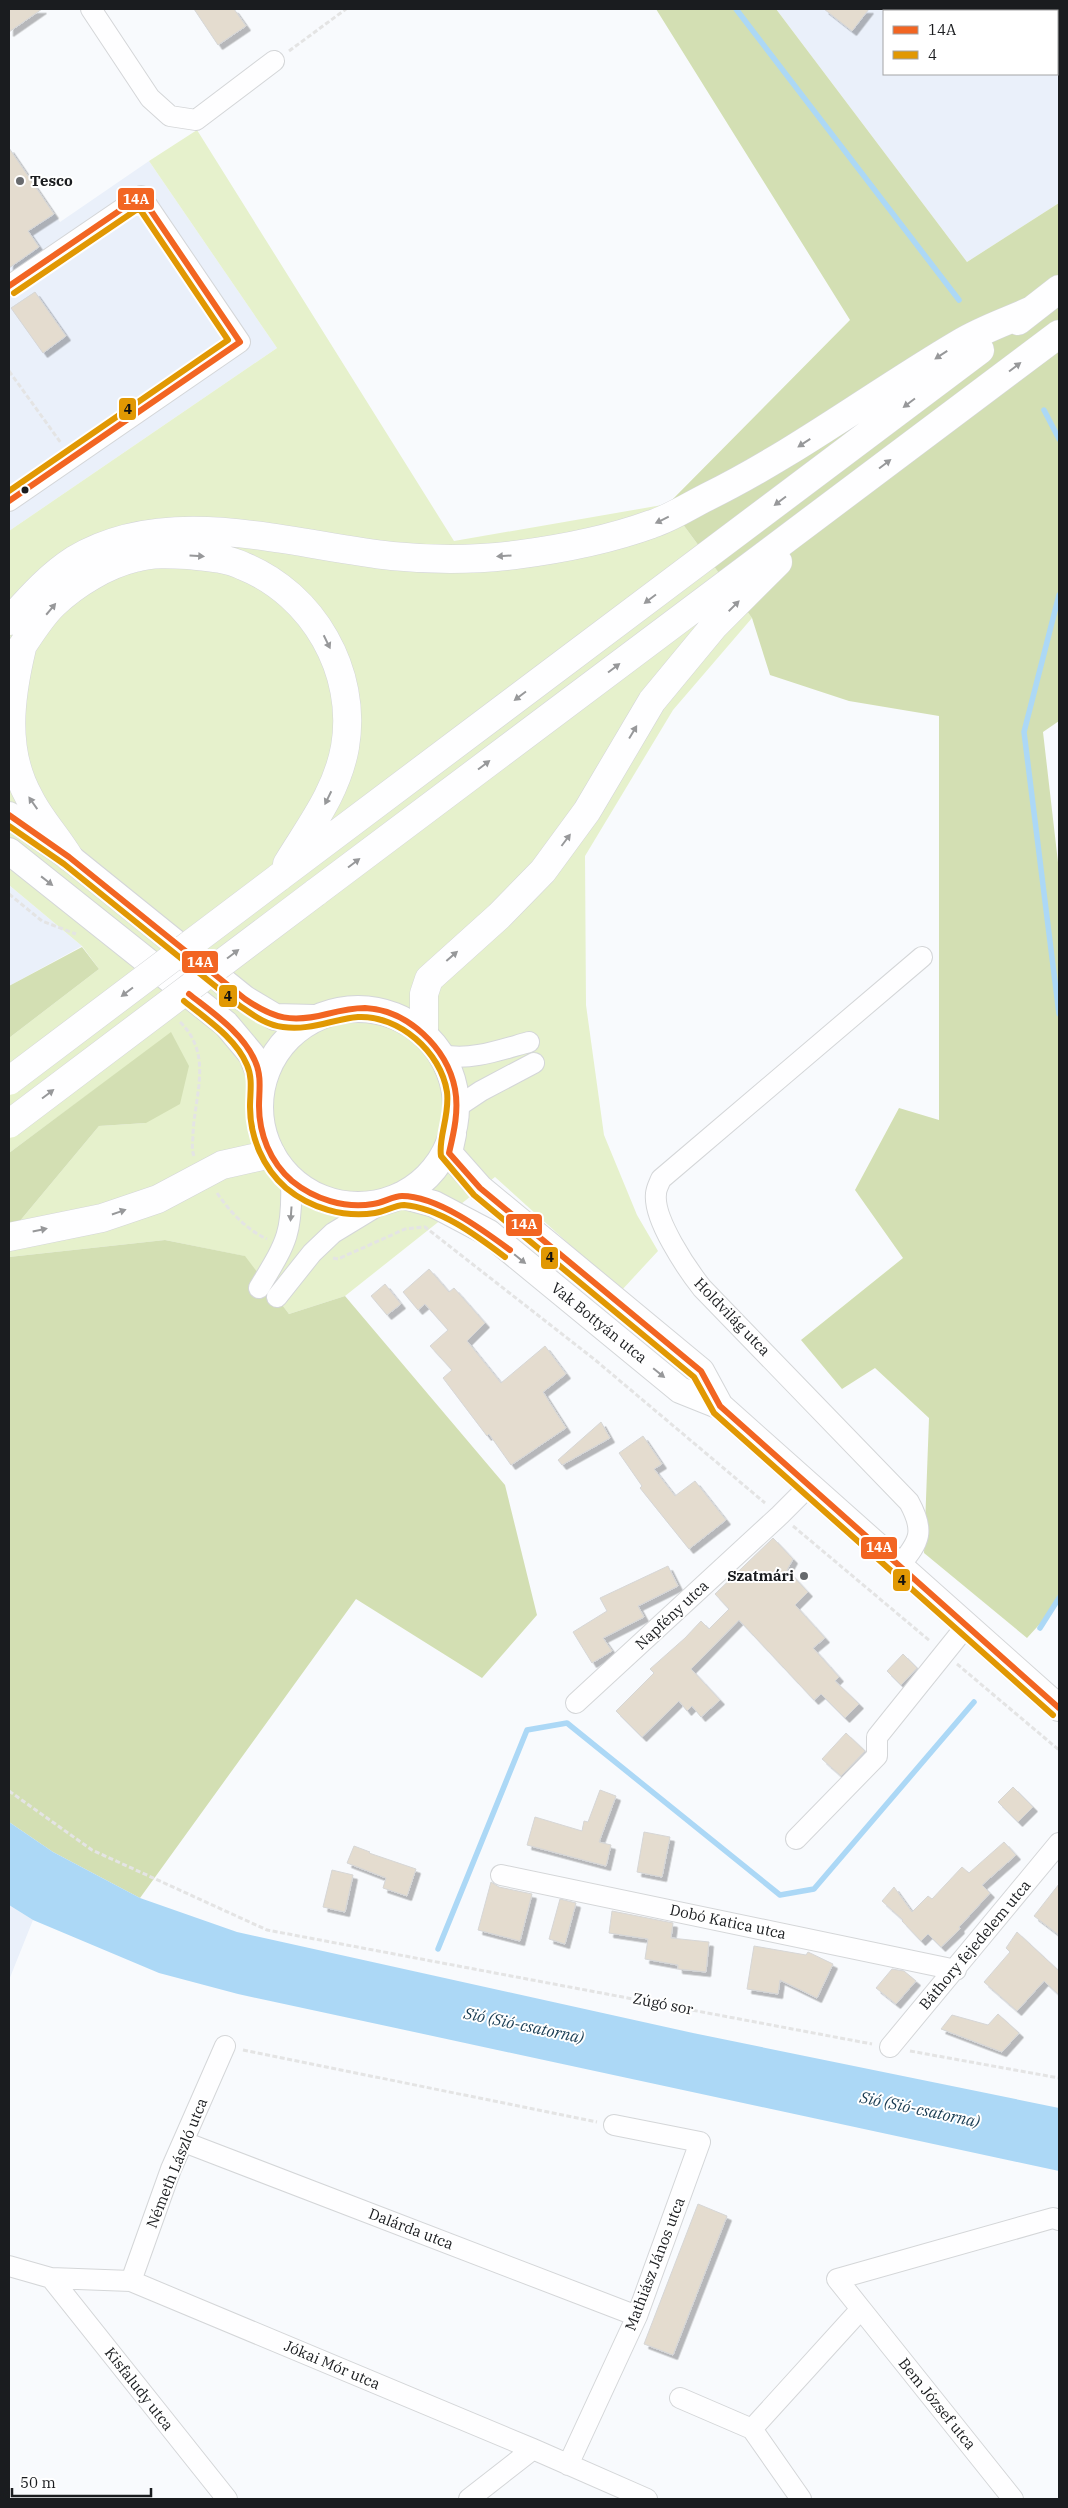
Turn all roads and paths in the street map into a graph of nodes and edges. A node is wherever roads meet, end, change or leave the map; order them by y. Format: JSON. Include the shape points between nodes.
{"nodes":[{"id":1,"x":91,"y":9,"type":"edge"},
{"id":2,"x":346,"y":9,"type":"edge"},
{"id":3,"x":274,"y":62,"type":"joint"},
{"id":4,"x":9,"y":286,"type":"edge"},
{"id":5,"x":1059,"y":289,"type":"edge"},
{"id":6,"x":1032,"y":310,"type":"junction"},
{"id":7,"x":1059,"y":334,"type":"edge"},
{"id":8,"x":9,"y":371,"type":"edge"},
{"id":9,"x":71,"y":458,"type":"junction"},
{"id":10,"x":846,"y":494,"type":"junction"},
{"id":11,"x":9,"y":501,"type":"edge"},
{"id":12,"x":9,"y":621,"type":"edge"},
{"id":13,"x":15,"y":657,"type":"edge"},
{"id":14,"x":9,"y":815,"type":"edge"},
{"id":15,"x":9,"y":851,"type":"edge"},
{"id":16,"x":69,"y":858,"type":"junction"},
{"id":17,"x":278,"y":878,"type":"junction"},
{"id":18,"x":9,"y":894,"type":"edge"},
{"id":19,"x":79,"y":936,"type":"dead end"},
{"id":20,"x":922,"y":957,"type":"dead end"},
{"id":21,"x":175,"y":1018,"type":"dead end"},
{"id":22,"x":314,"y":1018,"type":"junction"},
{"id":23,"x":424,"y":1034,"type":"junction"},
{"id":24,"x":529,"y":1042,"type":"dead end"},
{"id":25,"x":442,"y":1055,"type":"junction"},
{"id":26,"x":534,"y":1063,"type":"dead end"},
{"id":27,"x":9,"y":1081,"type":"edge"},
{"id":28,"x":262,"y":1082,"type":"junction"},
{"id":29,"x":457,"y":1107,"type":"junction"},
{"id":30,"x":9,"y":1124,"type":"edge"},
{"id":31,"x":453,"y":1134,"type":"junction"},
{"id":32,"x":271,"y":1154,"type":"junction"},
{"id":33,"x":204,"y":1174,"type":"junction"},
{"id":34,"x":291,"y":1180,"type":"junction"},
{"id":35,"x":393,"y":1199,"type":"junction"},
{"id":36,"x":9,"y":1237,"type":"edge"},
{"id":37,"x":284,"y":1246,"type":"junction"},
{"id":38,"x":312,"y":1253,"type":"junction"},
{"id":39,"x":259,"y":1288,"type":"dead end"},
{"id":40,"x":277,"y":1297,"type":"dead end"},
{"id":41,"x":720,"y":1406,"type":"junction"},
{"id":42,"x":810,"y":1485,"type":"junction"},
{"id":43,"x":780,"y":1516,"type":"junction"},
{"id":44,"x":900,"y":1565,"type":"junction"},
{"id":45,"x":967,"y":1625,"type":"junction"},
{"id":46,"x":944,"y":1654,"type":"junction"},
{"id":47,"x":576,"y":1703,"type":"dead end"},
{"id":48,"x":1059,"y":1708,"type":"edge"},
{"id":49,"x":1059,"y":1750,"type":"edge"},
{"id":50,"x":9,"y":1791,"type":"edge"},
{"id":51,"x":796,"y":1839,"type":"dead end"},
{"id":52,"x":1059,"y":1843,"type":"edge"},
{"id":53,"x":501,"y":1875,"type":"dead end"},
{"id":54,"x":956,"y":1970,"type":"junction"},
{"id":55,"x":225,"y":2046,"type":"joint"},
{"id":56,"x":890,"y":2047,"type":"junction"},
{"id":57,"x":1059,"y":2078,"type":"edge"},
{"id":58,"x":614,"y":2125,"type":"joint"},
{"id":59,"x":184,"y":2142,"type":"junction"},
{"id":60,"x":1056,"y":2219,"type":"edge"},
{"id":61,"x":9,"y":2266,"type":"edge"},
{"id":62,"x":50,"y":2278,"type":"junction"},
{"id":63,"x":131,"y":2280,"type":"junction"},
{"id":64,"x":861,"y":2309,"type":"junction"},
{"id":65,"x":637,"y":2316,"type":"junction"},
{"id":66,"x":680,"y":2398,"type":"dead end"},
{"id":67,"x":752,"y":2429,"type":"junction"},
{"id":68,"x":533,"y":2449,"type":"junction"},
{"id":69,"x":568,"y":2465,"type":"junction"},
{"id":70,"x":226,"y":2499,"type":"edge"},
{"id":71,"x":469,"y":2499,"type":"edge"},
{"id":72,"x":647,"y":2499,"type":"edge"},
{"id":73,"x":801,"y":2499,"type":"edge"},
{"id":74,"x":1013,"y":2499,"type":"edge"}],
"edges":[{"from":1,"to":3,"type":"street","via":[[150,98],[170,116],[196,120]]},
{"from":2,"to":3,"type":"path"},
{"from":4,"to":9,"type":"street","via":[[141,196],[240,342]]},
{"from":5,"to":6,"type":"highway"},
{"from":6,"to":12,"type":"highway","one_way":true,"via":[[963,341],[790,452],[726,488],[654,524],[595,542],[464,559],[394,556],[224,533],[180,530],[145,533],[74,560],[48,580]]},
{"from":6,"to":17,"type":"highway","one_way":true},
{"from":10,"to":7,"type":"highway","one_way":true},
{"from":8,"to":9,"type":"path"},
{"from":9,"to":11,"type":"street"},
{"from":23,"to":10,"type":"highway","one_way":true,"via":[[424,994],[429,979],[543,871],[587,811],[652,701],[714,626]]},
{"from":30,"to":10,"type":"highway","one_way":true,"bridge":true},
{"from":16,"to":13,"type":"highway","one_way":true,"via":[[29,798],[11,747]]},
{"from":13,"to":17,"type":"highway","one_way":true,"via":[[53,605],[99,572],[135,558],[165,554],[212,557],[243,565],[287,593],[324,635],[338,664],[345,691],[347,719],[339,773],[327,801]]},
{"from":14,"to":16,"type":"main road"},
{"from":15,"to":28,"type":"main road","one_way":true,"via":[[226,1024],[252,1055]]},
{"from":16,"to":22,"type":"main road","via":[[245,999],[275,1017]]},
{"from":17,"to":27,"type":"highway","one_way":true,"bridge":true},
{"from":18,"to":19,"type":"path","via":[[42,921]]},
{"from":20,"to":44,"type":"street","name":"Holdvilág utca","via":[[661,1179],[656,1193],[657,1208],[680,1259],[702,1288],[909,1502],[918,1519],[919,1536]]},
{"from":21,"to":33,"type":"path","via":[[198,1046],[200,1084],[192,1152]]},
{"from":22,"to":23,"type":"main road","via":[[342,1009],[372,1009],[400,1018]]},
{"from":22,"to":28,"type":"main road","via":[[293,1032],[276,1051]]},
{"from":23,"to":25,"type":"main road"},
{"from":24,"to":25,"type":"street","via":[[458,1058]]},
{"from":25,"to":29,"type":"main road","via":[[453,1080]]},
{"from":26,"to":29,"type":"street"},
{"from":28,"to":32,"type":"main road","via":[[259,1107],[262,1131]]},
{"from":29,"to":31,"type":"main road"},
{"from":31,"to":35,"type":"main road","via":[[442,1159],[424,1180]]},
{"from":31,"to":41,"type":"main road","name":"Vak Bottyán utca","via":[[449,1153],[480,1188],[701,1371]]},
{"from":32,"to":33,"type":"highway","via":[[222,1164]]},
{"from":32,"to":34,"type":"main road"},
{"from":36,"to":33,"type":"highway","one_way":true,"via":[[102,1218],[158,1199]]},
{"from":33,"to":37,"type":"path","via":[[227,1208],[256,1234]]},
{"from":34,"to":35,"type":"main road","via":[[319,1198],[351,1206]]},
{"from":34,"to":37,"type":"street","one_way":true,"via":[[290,1230]]},
{"from":35,"to":38,"type":"street","via":[[333,1233]]},
{"from":35,"to":41,"type":"main road","name":"Vak Bottyán utca","one_way":true,"via":[[434,1204],[489,1233],[680,1390]]},
{"from":37,"to":39,"type":"street"},
{"from":38,"to":40,"type":"street"},
{"from":38,"to":43,"type":"path","via":[[338,1259],[405,1229],[425,1227],[594,1359]]},
{"from":41,"to":42,"type":"main road","name":"Vak Bottyán utca"},
{"from":42,"to":43,"type":"street","name":"Napfény utca"},
{"from":42,"to":44,"type":"main road","name":"Vak Bottyán utca"},
{"from":43,"to":46,"type":"path"},
{"from":43,"to":47,"type":"street","name":"Napfény utca"},
{"from":44,"to":45,"type":"main road","name":"Vak Bottyán utca"},
{"from":45,"to":46,"type":"street"},
{"from":45,"to":48,"type":"main road","name":"Vak Bottyán utca"},
{"from":46,"to":49,"type":"path"},
{"from":46,"to":51,"type":"street","via":[[877,1737],[878,1756]]},
{"from":50,"to":56,"type":"path","name":"Zúgó sor","via":[[92,1850],[267,1930]]},
{"from":52,"to":54,"type":"street","name":"Báthory fejedelem utca"},
{"from":53,"to":54,"type":"street","name":"Dobó Katica utca"},
{"from":54,"to":56,"type":"street","name":"Báthory fejedelem utca"},
{"from":55,"to":58,"type":"path"},
{"from":55,"to":59,"type":"street","name":"Németh László utca"},
{"from":56,"to":57,"type":"path","name":"Zúgó sor"},
{"from":58,"to":65,"type":"street","name":"Mathiász János utca","via":[[700,2142]]},
{"from":59,"to":63,"type":"street","name":"Németh László utca"},
{"from":59,"to":65,"type":"street","name":"Dalárda utca"},
{"from":60,"to":64,"type":"street","name":"Bem József utca","via":[[837,2278]]},
{"from":61,"to":62,"type":"street","name":"Jókai Mór utca"},
{"from":62,"to":63,"type":"street","name":"Jókai Mór utca"},
{"from":62,"to":70,"type":"street","name":"Kisfaludy utca"},
{"from":63,"to":68,"type":"street","name":"Jókai Mór utca"},
{"from":64,"to":67,"type":"street"},
{"from":64,"to":74,"type":"street","name":"Bem József utca"},
{"from":65,"to":69,"type":"street","name":"Mathiász János utca"},
{"from":66,"to":67,"type":"street"},
{"from":67,"to":73,"type":"street"},
{"from":68,"to":69,"type":"street","name":"Jókai Mór utca"},
{"from":68,"to":71,"type":"street"},
{"from":69,"to":72,"type":"street","name":"Jókai Mór utca"}]}
